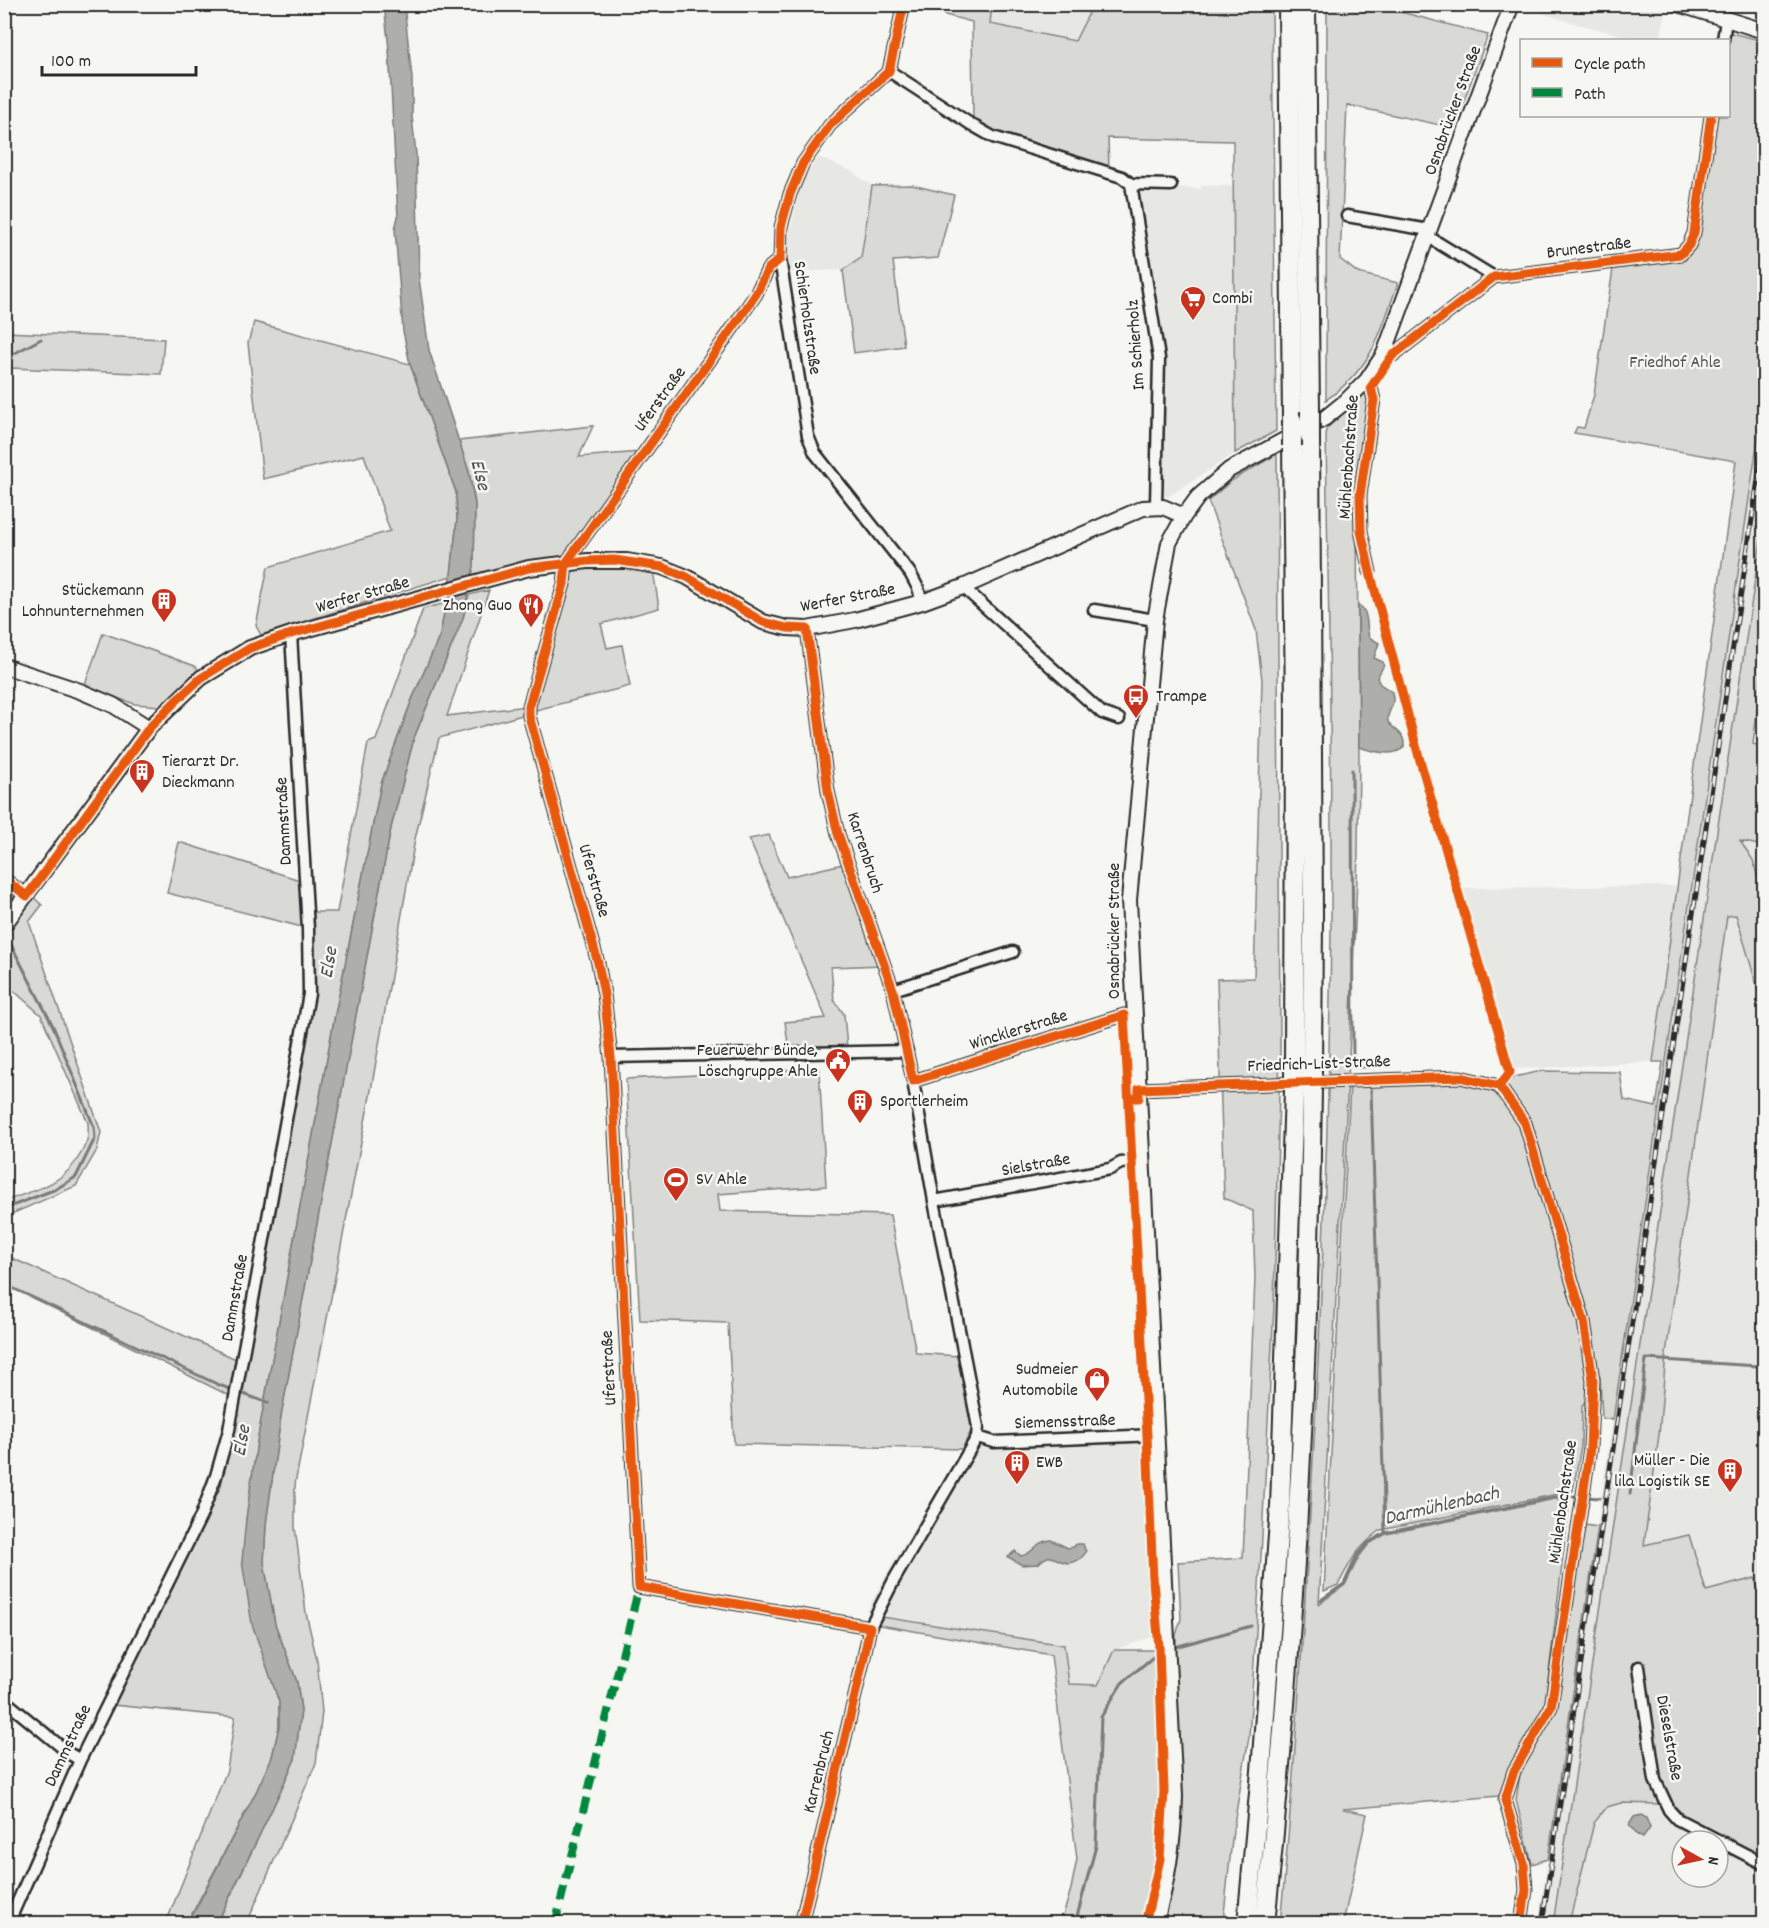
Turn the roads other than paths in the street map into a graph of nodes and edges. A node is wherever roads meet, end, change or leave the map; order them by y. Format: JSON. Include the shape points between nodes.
{"nodes":[{"id":1,"x":904,"y":4,"type":"edge"},
{"id":2,"x":1288,"y":4,"type":"edge"},
{"id":3,"x":1306,"y":4,"type":"edge"},
{"id":4,"x":1512,"y":4,"type":"edge"},
{"id":5,"x":1677,"y":4,"type":"edge"},
{"id":6,"x":1695,"y":7,"type":"edge"},
{"id":7,"x":1726,"y":20,"type":"junction"},
{"id":8,"x":1764,"y":31,"type":"edge"},
{"id":9,"x":1723,"y":39,"type":"edge"},
{"id":10,"x":890,"y":71,"type":"junction"},
{"id":11,"x":1711,"y":117,"type":"edge"},
{"id":12,"x":1131,"y":184,"type":"junction"},
{"id":13,"x":1171,"y":185,"type":"dead end"},
{"id":14,"x":1347,"y":216,"type":"dead end"},
{"id":15,"x":1428,"y":233,"type":"junction"},
{"id":16,"x":780,"y":259,"type":"junction"},
{"id":17,"x":1494,"y":277,"type":"junction"},
{"id":18,"x":1384,"y":354,"type":"junction"},
{"id":19,"x":1367,"y":380,"type":"junction"},
{"id":20,"x":1156,"y":506,"type":"junction"},
{"id":21,"x":1184,"y":516,"type":"junction"},
{"id":22,"x":566,"y":563,"type":"junction"},
{"id":23,"x":1370,"y":572,"type":"dead end"},
{"id":24,"x":963,"y":587,"type":"junction"},
{"id":25,"x":922,"y":602,"type":"junction"},
{"id":26,"x":1094,"y":610,"type":"dead end"},
{"id":27,"x":1155,"y":620,"type":"junction"},
{"id":28,"x":807,"y":629,"type":"junction"},
{"id":29,"x":291,"y":634,"type":"junction"},
{"id":30,"x":4,"y":666,"type":"edge"},
{"id":31,"x":1119,"y":719,"type":"dead end"},
{"id":32,"x":149,"y":728,"type":"junction"},
{"id":33,"x":4,"y":879,"type":"edge"},
{"id":34,"x":27,"y":896,"type":"junction"},
{"id":35,"x":4,"y":925,"type":"edge"},
{"id":36,"x":1013,"y":952,"type":"dead end"},
{"id":37,"x":893,"y":990,"type":"junction"},
{"id":38,"x":1134,"y":1014,"type":"junction"},
{"id":39,"x":907,"y":1051,"type":"junction"},
{"id":40,"x":611,"y":1058,"type":"junction"},
{"id":41,"x":914,"y":1081,"type":"junction"},
{"id":42,"x":1303,"y":1082,"type":"junction"},
{"id":43,"x":1498,"y":1086,"type":"joint"},
{"id":44,"x":1139,"y":1089,"type":"junction"},
{"id":45,"x":1142,"y":1161,"type":"junction"},
{"id":46,"x":934,"y":1201,"type":"junction"},
{"id":47,"x":1155,"y":1435,"type":"junction"},
{"id":48,"x":977,"y":1437,"type":"junction"},
{"id":49,"x":870,"y":1627,"type":"junction"},
{"id":50,"x":1640,"y":1667,"type":"dead end"},
{"id":51,"x":4,"y":1700,"type":"edge"},
{"id":52,"x":80,"y":1760,"type":"junction"},
{"id":53,"x":1764,"y":1864,"type":"edge"},
{"id":54,"x":8,"y":1923,"type":"edge"},
{"id":55,"x":801,"y":1923,"type":"edge"},
{"id":56,"x":1155,"y":1923,"type":"edge"},
{"id":57,"x":1247,"y":1923,"type":"edge"},
{"id":58,"x":1265,"y":1923,"type":"edge"},
{"id":59,"x":1521,"y":1923,"type":"edge"}],
"edges":[{"from":1,"to":10,"type":"street"},
{"from":2,"to":42,"type":"highway","bridge":true},
{"from":3,"to":42,"type":"highway","bridge":true,"via":[[1313,915]]},
{"from":4,"to":15,"type":"main road","name":"Osnabrücker Straße"},
{"from":5,"to":6,"type":"main road"},
{"from":6,"to":7,"type":"main road"},
{"from":7,"to":8,"type":"main road"},
{"from":7,"to":9,"type":"street"},
{"from":10,"to":12,"type":"street","via":[[993,137],[1122,177]]},
{"from":10,"to":16,"type":"street","name":"Schierholzstraße","via":[[830,125],[803,163],[780,227]]},
{"from":11,"to":17,"type":"street","name":"Brunestraße","via":[[1694,233],[1681,254]]},
{"from":12,"to":13,"type":"street"},
{"from":12,"to":20,"type":"street","name":"Im Schierholz","via":[[1159,358]]},
{"from":14,"to":15,"type":"street"},
{"from":15,"to":17,"type":"street"},
{"from":15,"to":18,"type":"main road","name":"Osnabrücker Straße"},
{"from":16,"to":22,"type":"street","name":"Uferstraße","via":[[768,269],[737,322]]},
{"from":16,"to":25,"type":"street","name":"Schierholzstraße","via":[[807,436],[815,453],[910,573]]},
{"from":17,"to":18,"type":"street","via":[[1392,356]]},
{"from":18,"to":19,"type":"main road","name":"Osnabrücker Straße"},
{"from":19,"to":21,"type":"main road","name":"Osnabrücker Straße","via":[[1325,418],[1229,470],[1198,497]]},
{"from":19,"to":23,"type":"street","name":"Mühlenbachstraße","via":[[1374,400],[1360,495],[1361,531]]},
{"from":20,"to":21,"type":"main road"},
{"from":20,"to":24,"type":"main road","name":"Werfer Straße","via":[[1133,512]]},
{"from":21,"to":27,"type":"main road","name":"Osnabrücker Straße","via":[[1169,543]]},
{"from":22,"to":28,"type":"main road","name":"Werfer Straße","via":[[614,560],[662,567],[687,577],[763,622]]},
{"from":22,"to":29,"type":"main road","name":"Werfer Straße","via":[[529,568],[436,592]]},
{"from":22,"to":40,"type":"street","name":"Uferstraße","via":[[529,716],[598,963]]},
{"from":24,"to":25,"type":"main road","name":"Werfer Straße"},
{"from":24,"to":31,"type":"street","via":[[1102,713]]},
{"from":25,"to":28,"type":"main road","name":"Werfer Straße"},
{"from":26,"to":27,"type":"street"},
{"from":27,"to":38,"type":"main road","name":"Osnabrücker Straße","via":[[1130,879]]},
{"from":28,"to":37,"type":"street","name":"Karrenbruch","via":[[828,791],[838,834]]},
{"from":29,"to":32,"type":"main road","name":"Werfer Straße","via":[[250,648],[201,678]]},
{"from":29,"to":52,"type":"street","name":"Dammstraße","via":[[309,994],[231,1418],[201,1516]]},
{"from":30,"to":32,"type":"main road","via":[[113,705]]},
{"from":32,"to":34,"type":"main road","name":"Werfer Straße"},
{"from":33,"to":34,"type":"street"},
{"from":34,"to":35,"type":"main road","name":"Werfer Straße"},
{"from":36,"to":37,"type":"street"},
{"from":37,"to":39,"type":"street","name":"Karrenbruch"},
{"from":38,"to":41,"type":"street","name":"Wincklerstraße"},
{"from":38,"to":44,"type":"main road","name":"Osnabrücker Straße"},
{"from":39,"to":40,"type":"street"},
{"from":39,"to":41,"type":"street","name":"Karrenbruch"},
{"from":40,"to":49,"type":"street","name":"Uferstraße","via":[[639,1587]]},
{"from":41,"to":46,"type":"street","name":"Karrenbruch"},
{"from":42,"to":57,"type":"highway","via":[[1280,1507]]},
{"from":42,"to":58,"type":"highway","via":[[1306,1320],[1297,1509]]},
{"from":43,"to":44,"type":"street","name":"Friedrich-List-Straße","via":[[1460,1077]]},
{"from":43,"to":59,"type":"street","name":"Mühlenbachstraße","via":[[1525,1123],[1584,1321],[1593,1380],[1590,1448],[1551,1707],[1514,1771],[1505,1800],[1524,1864],[1526,1890]]},
{"from":44,"to":45,"type":"main road","name":"Osnabrücker Straße"},
{"from":45,"to":46,"type":"street","name":"Sielstraße"},
{"from":45,"to":47,"type":"main road","name":"Osnabrücker Straße"},
{"from":46,"to":48,"type":"street","name":"Karrenbruch"},
{"from":47,"to":48,"type":"street","name":"Siemensstraße","via":[[994,1442]]},
{"from":47,"to":56,"type":"main road","name":"Osnabrücker Straße","via":[[1175,1796],[1173,1844]]},
{"from":48,"to":49,"type":"street","name":"Karrenbruch"},
{"from":49,"to":55,"type":"street","name":"Karrenbruch"},
{"from":50,"to":53,"type":"street","name":"Dieselstraße","via":[[1655,1780],[1669,1810],[1677,1819]]},
{"from":51,"to":52,"type":"street"},
{"from":52,"to":54,"type":"street","name":"Dammstraße"}]}
